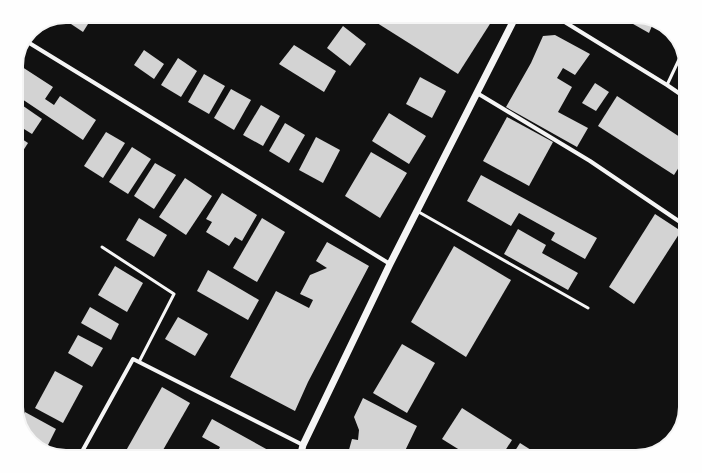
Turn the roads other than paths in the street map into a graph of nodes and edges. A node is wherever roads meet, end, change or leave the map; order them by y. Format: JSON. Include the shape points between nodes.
{"nodes":[{"id":1,"x":512,"y":23,"type":"edge"},
{"id":2,"x":566,"y":23,"type":"edge"},
{"id":3,"x":30,"y":43,"type":"edge"},
{"id":4,"x":679,"y":60,"type":"edge"},
{"id":5,"x":667,"y":85,"type":"junction"},
{"id":6,"x":477,"y":93,"type":"junction"},
{"id":7,"x":679,"y":93,"type":"edge"},
{"id":8,"x":417,"y":211,"type":"junction"},
{"id":9,"x":679,"y":221,"type":"edge"},
{"id":10,"x":102,"y":247,"type":"dead end"},
{"id":11,"x":390,"y":264,"type":"junction"},
{"id":12,"x":588,"y":308,"type":"dead end"},
{"id":13,"x":139,"y":362,"type":"junction"},
{"id":14,"x":303,"y":445,"type":"junction"},
{"id":15,"x":83,"y":450,"type":"edge"},
{"id":16,"x":302,"y":450,"type":"edge"}],
"edges":[{"from":1,"to":6,"type":"street"},
{"from":2,"to":5,"type":"street"},
{"from":3,"to":11,"type":"street"},
{"from":4,"to":5,"type":"lane"},
{"from":5,"to":7,"type":"street"},
{"from":6,"to":8,"type":"street"},
{"from":6,"to":9,"type":"street","via":[[590,161]]},
{"from":8,"to":11,"type":"street"},
{"from":8,"to":12,"type":"lane"},
{"from":10,"to":13,"type":"lane","via":[[174,294]]},
{"from":11,"to":14,"type":"street"},
{"from":13,"to":14,"type":"street"},
{"from":13,"to":15,"type":"street","via":[[133,359]]},
{"from":14,"to":16,"type":"street"}]}
